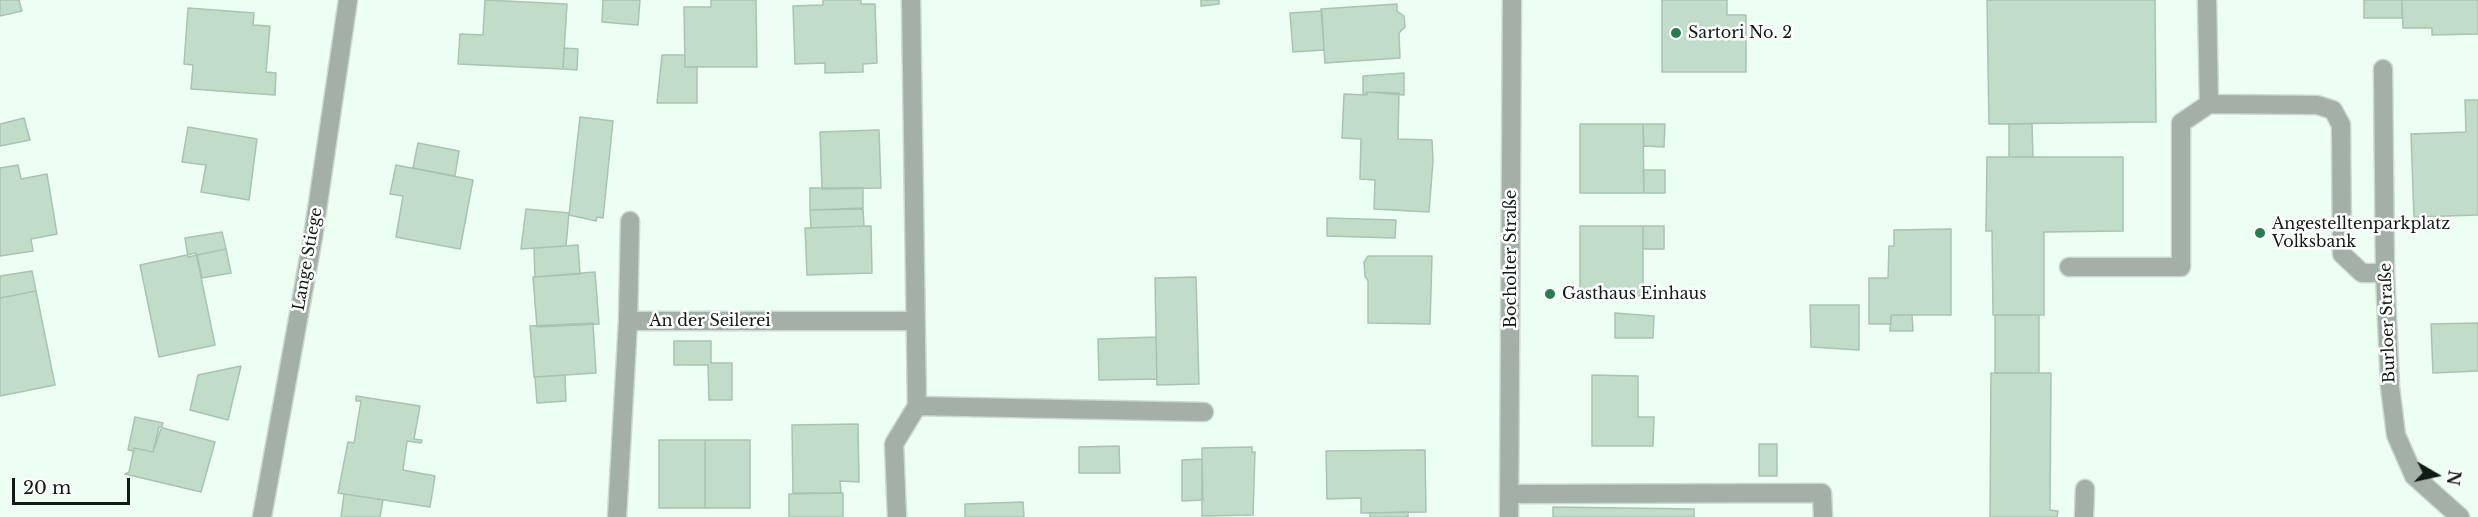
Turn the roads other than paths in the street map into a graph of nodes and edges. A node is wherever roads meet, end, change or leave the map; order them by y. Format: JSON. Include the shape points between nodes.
{"nodes":[{"id":1,"x":348,"y":0,"type":"edge"},
{"id":2,"x":911,"y":0,"type":"edge"},
{"id":3,"x":1512,"y":0,"type":"edge"},
{"id":4,"x":2207,"y":0,"type":"edge"},
{"id":5,"x":2383,"y":69,"type":"dead end"},
{"id":6,"x":2209,"y":104,"type":"junction"},
{"id":7,"x":630,"y":221,"type":"dead end"},
{"id":8,"x":2069,"y":267,"type":"dead end"},
{"id":9,"x":2385,"y":273,"type":"junction"},
{"id":10,"x":628,"y":321,"type":"junction"},
{"id":11,"x":915,"y":321,"type":"junction"},
{"id":12,"x":917,"y":406,"type":"junction"},
{"id":13,"x":1204,"y":412,"type":"dead end"},
{"id":14,"x":2085,"y":489,"type":"dead end"},
{"id":15,"x":1509,"y":494,"type":"junction"},
{"id":16,"x":262,"y":517,"type":"edge"},
{"id":17,"x":617,"y":517,"type":"edge"},
{"id":18,"x":897,"y":517,"type":"edge"},
{"id":19,"x":1509,"y":517,"type":"edge"},
{"id":20,"x":1823,"y":517,"type":"edge"},
{"id":21,"x":2084,"y":517,"type":"edge"},
{"id":22,"x":2460,"y":517,"type":"edge"}],
"edges":[{"from":1,"to":16,"type":"street","name":"Lange Stiege","via":[[313,237]]},
{"from":2,"to":11,"type":"street"},
{"from":3,"to":15,"type":"street","name":"Bocholter Straße"},
{"from":4,"to":6,"type":"street"},
{"from":5,"to":9,"type":"street","name":"Burloer Straße"},
{"from":6,"to":8,"type":"street","via":[[2181,123],[2181,267]]},
{"from":6,"to":9,"type":"street","via":[[2317,105],[2333,110],[2341,126],[2342,254],[2362,273]]},
{"from":7,"to":10,"type":"street"},
{"from":9,"to":22,"type":"street","name":"Burloer Straße","via":[[2396,435],[2414,476]]},
{"from":10,"to":11,"type":"street","name":"An der Seilerei"},
{"from":10,"to":17,"type":"street","name":"An der Seilerei"},
{"from":11,"to":12,"type":"street"},
{"from":12,"to":13,"type":"street"},
{"from":12,"to":18,"type":"street","via":[[894,444]]},
{"from":14,"to":21,"type":"street"},
{"from":15,"to":19,"type":"street","name":"Bocholter Straße"},
{"from":15,"to":20,"type":"street","via":[[1822,493]]}]}
